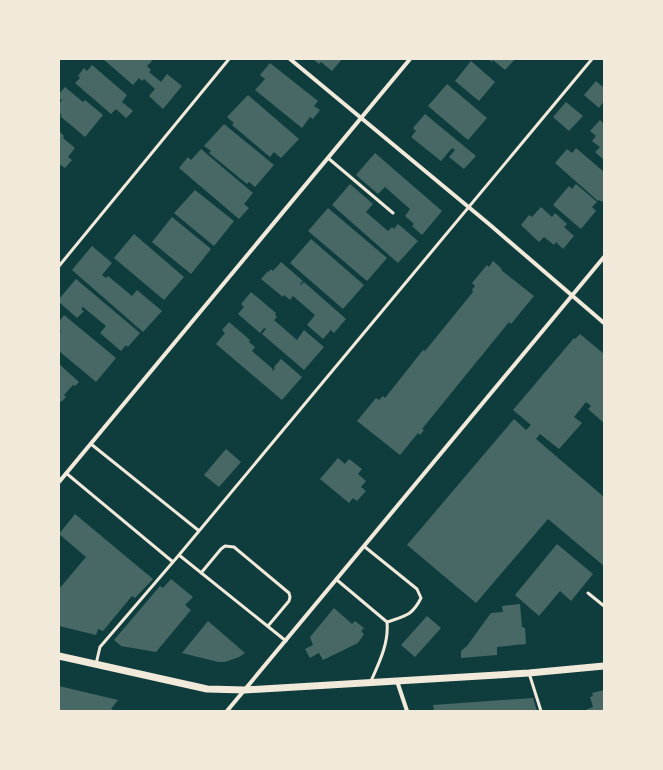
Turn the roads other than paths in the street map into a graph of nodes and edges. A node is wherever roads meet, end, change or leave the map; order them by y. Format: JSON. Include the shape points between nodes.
{"nodes":[{"id":1,"x":229,"y":59,"type":"edge"},
{"id":2,"x":290,"y":59,"type":"edge"},
{"id":3,"x":410,"y":59,"type":"edge"},
{"id":4,"x":592,"y":59,"type":"edge"},
{"id":5,"x":360,"y":118,"type":"junction"},
{"id":6,"x":328,"y":158,"type":"junction"},
{"id":7,"x":469,"y":208,"type":"junction"},
{"id":8,"x":393,"y":213,"type":"dead end"},
{"id":9,"x":604,"y":257,"type":"edge"},
{"id":10,"x":59,"y":266,"type":"edge"},
{"id":11,"x":572,"y":296,"type":"junction"},
{"id":12,"x":604,"y":323,"type":"edge"},
{"id":13,"x":91,"y":444,"type":"junction"},
{"id":14,"x":66,"y":473,"type":"junction"},
{"id":15,"x":61,"y":477,"type":"edge"},
{"id":16,"x":59,"y":482,"type":"edge"},
{"id":17,"x":198,"y":530,"type":"junction"},
{"id":18,"x":365,"y":547,"type":"junction"},
{"id":19,"x":179,"y":555,"type":"junction"},
{"id":20,"x":173,"y":562,"type":"junction"},
{"id":21,"x":201,"y":573,"type":"junction"},
{"id":22,"x":338,"y":580,"type":"junction"},
{"id":23,"x":588,"y":593,"type":"dead end"},
{"id":24,"x":604,"y":606,"type":"edge"},
{"id":25,"x":387,"y":622,"type":"junction"},
{"id":26,"x":268,"y":626,"type":"junction"},
{"id":27,"x":286,"y":641,"type":"junction"},
{"id":28,"x":59,"y":656,"type":"edge"},
{"id":29,"x":96,"y":664,"type":"junction"},
{"id":30,"x":604,"y":666,"type":"edge"},
{"id":31,"x":529,"y":672,"type":"junction"},
{"id":32,"x":397,"y":681,"type":"junction"},
{"id":33,"x":370,"y":683,"type":"junction"},
{"id":34,"x":245,"y":690,"type":"junction"},
{"id":35,"x":228,"y":711,"type":"edge"},
{"id":36,"x":407,"y":711,"type":"edge"},
{"id":37,"x":541,"y":711,"type":"edge"}],
"edges":[{"from":1,"to":10,"type":"lane"},
{"from":2,"to":5,"type":"street"},
{"from":3,"to":5,"type":"street"},
{"from":4,"to":7,"type":"lane"},
{"from":5,"to":6,"type":"street"},
{"from":5,"to":7,"type":"street"},
{"from":6,"to":8,"type":"lane"},
{"from":6,"to":13,"type":"street"},
{"from":7,"to":11,"type":"street"},
{"from":7,"to":17,"type":"lane"},
{"from":9,"to":11,"type":"street"},
{"from":11,"to":12,"type":"street"},
{"from":11,"to":18,"type":"street"},
{"from":13,"to":14,"type":"street"},
{"from":13,"to":17,"type":"lane"},
{"from":14,"to":15,"type":"street"},
{"from":14,"to":20,"type":"lane"},
{"from":15,"to":16,"type":"street"},
{"from":17,"to":19,"type":"lane"},
{"from":18,"to":22,"type":"street"},
{"from":18,"to":25,"type":"lane","via":[[418,589],[421,598],[410,614]]},
{"from":19,"to":20,"type":"lane"},
{"from":19,"to":21,"type":"lane"},
{"from":20,"to":29,"type":"lane","via":[[100,647]]},
{"from":21,"to":26,"type":"lane"},
{"from":21,"to":26,"type":"lane","via":[[221,549],[225,546],[234,547],[289,593],[289,600]]},
{"from":22,"to":25,"type":"lane"},
{"from":22,"to":27,"type":"street"},
{"from":23,"to":24,"type":"lane"},
{"from":25,"to":33,"type":"lane","via":[[388,632],[384,649]]},
{"from":26,"to":27,"type":"lane"},
{"from":27,"to":34,"type":"street"},
{"from":28,"to":29,"type":"street"},
{"from":29,"to":34,"type":"street","via":[[207,689]]},
{"from":30,"to":31,"type":"street"},
{"from":31,"to":32,"type":"street"},
{"from":31,"to":37,"type":"lane"},
{"from":32,"to":33,"type":"street"},
{"from":32,"to":36,"type":"street"},
{"from":33,"to":34,"type":"street"},
{"from":34,"to":35,"type":"street"}]}
